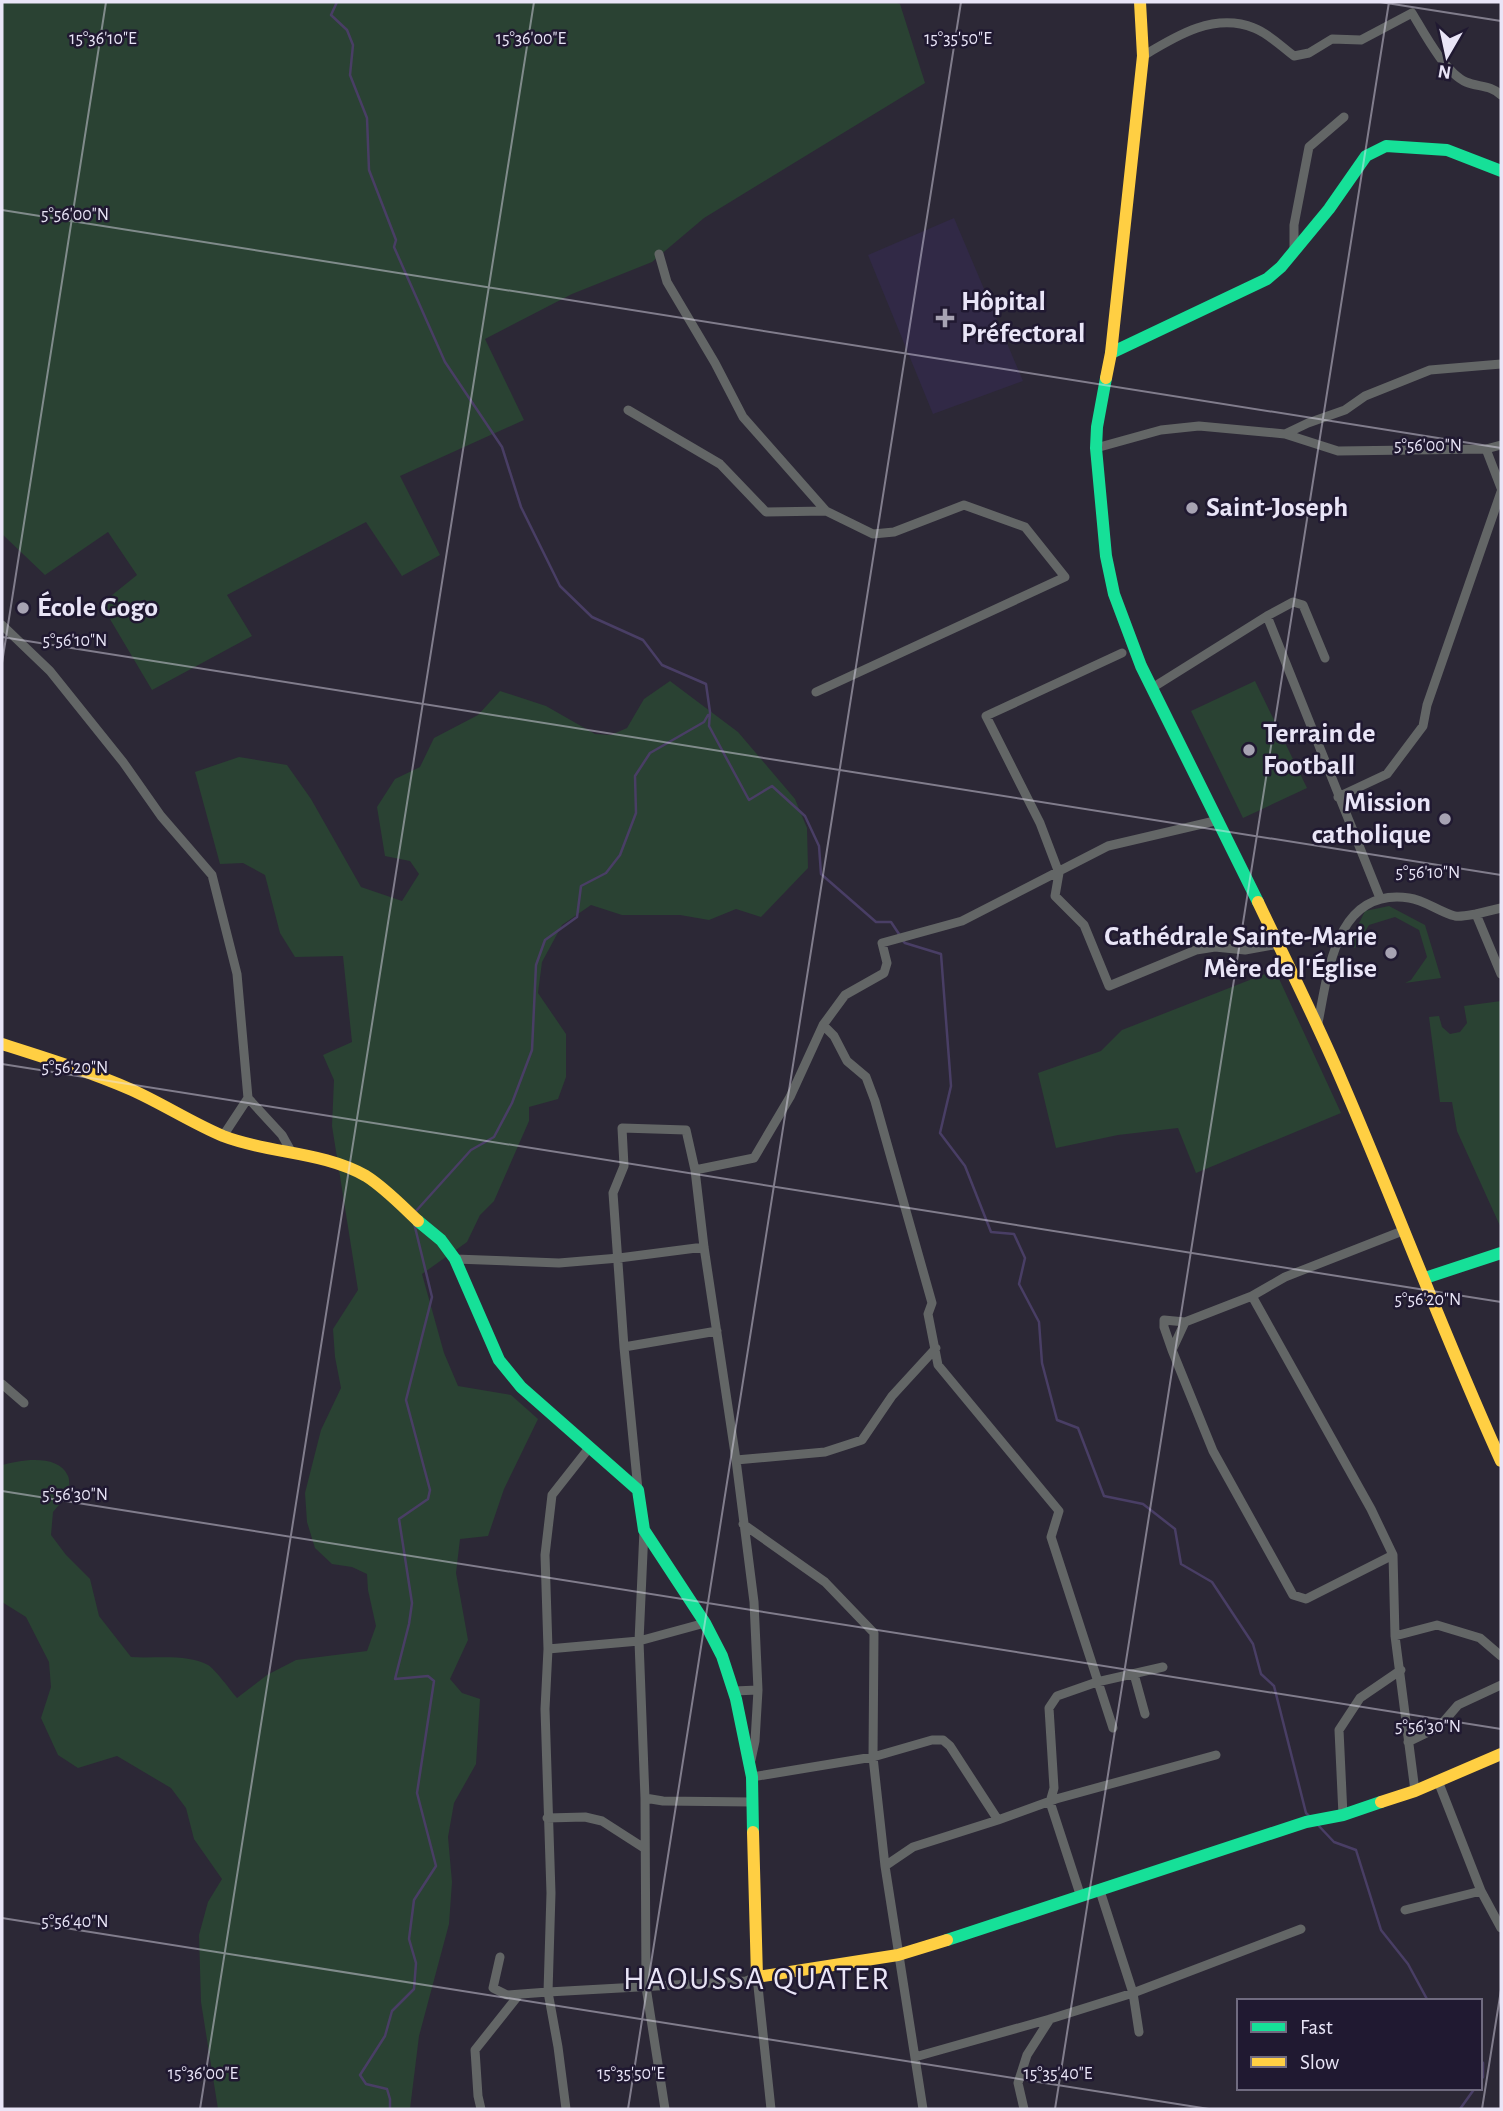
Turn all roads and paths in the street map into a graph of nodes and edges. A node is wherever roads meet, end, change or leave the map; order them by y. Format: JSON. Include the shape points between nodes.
{"nodes":[{"id":1,"x":1140,"y":2,"type":"edge"},
{"id":2,"x":1143,"y":56,"type":"junction"},
{"id":3,"x":1501,"y":95,"type":"edge"},
{"id":4,"x":1344,"y":117,"type":"dead end"},
{"id":5,"x":1501,"y":171,"type":"edge"},
{"id":6,"x":1294,"y":249,"type":"junction"},
{"id":7,"x":659,"y":254,"type":"dead end"},
{"id":8,"x":1111,"y":353,"type":"junction"},
{"id":9,"x":1501,"y":364,"type":"edge"},
{"id":10,"x":628,"y":410,"type":"dead end"},
{"id":11,"x":1286,"y":434,"type":"junction"},
{"id":12,"x":1501,"y":445,"type":"edge"},
{"id":13,"x":1096,"y":447,"type":"junction"},
{"id":14,"x":1486,"y":449,"type":"junction"},
{"id":15,"x":1501,"y":490,"type":"edge"},
{"id":16,"x":826,"y":511,"type":"junction"},
{"id":17,"x":1267,"y":616,"type":"junction"},
{"id":18,"x":2,"y":625,"type":"edge"},
{"id":19,"x":1122,"y":653,"type":"dead end"},
{"id":20,"x":1325,"y":658,"type":"dead end"},
{"id":21,"x":1152,"y":688,"type":"junction"},
{"id":22,"x":816,"y":692,"type":"dead end"},
{"id":23,"x":1338,"y":797,"type":"junction"},
{"id":24,"x":1219,"y":820,"type":"junction"},
{"id":25,"x":1059,"y":873,"type":"junction"},
{"id":26,"x":1380,"y":898,"type":"junction"},
{"id":27,"x":1501,"y":908,"type":"edge"},
{"id":28,"x":1476,"y":914,"type":"junction"},
{"id":29,"x":1279,"y":944,"type":"junction"},
{"id":30,"x":1501,"y":974,"type":"edge"},
{"id":31,"x":823,"y":1025,"type":"junction"},
{"id":32,"x":1317,"y":1029,"type":"junction"},
{"id":33,"x":2,"y":1044,"type":"edge"},
{"id":34,"x":248,"y":1098,"type":"junction"},
{"id":35,"x":223,"y":1136,"type":"junction"},
{"id":36,"x":292,"y":1153,"type":"junction"},
{"id":37,"x":695,"y":1170,"type":"junction"},
{"id":38,"x":1405,"y":1230,"type":"junction"},
{"id":39,"x":704,"y":1247,"type":"junction"},
{"id":40,"x":1501,"y":1253,"type":"edge"},
{"id":41,"x":619,"y":1258,"type":"junction"},
{"id":42,"x":455,"y":1259,"type":"junction"},
{"id":43,"x":1425,"y":1278,"type":"junction"},
{"id":44,"x":1252,"y":1296,"type":"junction"},
{"id":45,"x":1185,"y":1322,"type":"junction"},
{"id":46,"x":717,"y":1331,"type":"junction"},
{"id":47,"x":624,"y":1347,"type":"junction"},
{"id":48,"x":936,"y":1348,"type":"junction"},
{"id":49,"x":1172,"y":1350,"type":"junction"},
{"id":50,"x":2,"y":1384,"type":"edge"},
{"id":51,"x":24,"y":1403,"type":"dead end"},
{"id":52,"x":589,"y":1448,"type":"junction"},
{"id":53,"x":736,"y":1460,"type":"junction"},
{"id":54,"x":1501,"y":1461,"type":"edge"},
{"id":55,"x":638,"y":1490,"type":"junction"},
{"id":56,"x":743,"y":1524,"type":"junction"},
{"id":57,"x":643,"y":1530,"type":"junction"},
{"id":58,"x":1393,"y":1555,"type":"junction"},
{"id":59,"x":705,"y":1623,"type":"junction"},
{"id":60,"x":1395,"y":1636,"type":"junction"},
{"id":61,"x":639,"y":1641,"type":"junction"},
{"id":62,"x":548,"y":1649,"type":"junction"},
{"id":63,"x":1501,"y":1656,"type":"edge"},
{"id":64,"x":1163,"y":1667,"type":"dead end"},
{"id":65,"x":1401,"y":1670,"type":"junction"},
{"id":66,"x":1134,"y":1675,"type":"junction"},
{"id":67,"x":1097,"y":1682,"type":"junction"},
{"id":68,"x":1501,"y":1685,"type":"edge"},
{"id":69,"x":758,"y":1690,"type":"junction"},
{"id":70,"x":734,"y":1691,"type":"junction"},
{"id":71,"x":1145,"y":1714,"type":"dead end"},
{"id":72,"x":1113,"y":1728,"type":"dead end"},
{"id":73,"x":1408,"y":1742,"type":"junction"},
{"id":74,"x":1216,"y":1755,"type":"dead end"},
{"id":75,"x":1501,"y":1755,"type":"edge"},
{"id":76,"x":873,"y":1757,"type":"junction"},
{"id":77,"x":751,"y":1764,"type":"junction"},
{"id":78,"x":752,"y":1777,"type":"junction"},
{"id":79,"x":1438,"y":1781,"type":"junction"},
{"id":80,"x":1415,"y":1791,"type":"junction"},
{"id":81,"x":645,"y":1798,"type":"junction"},
{"id":82,"x":752,"y":1802,"type":"junction"},
{"id":83,"x":1050,"y":1802,"type":"junction"},
{"id":84,"x":1343,"y":1815,"type":"junction"},
{"id":85,"x":547,"y":1818,"type":"junction"},
{"id":86,"x":998,"y":1820,"type":"junction"},
{"id":87,"x":644,"y":1848,"type":"junction"},
{"id":88,"x":885,"y":1866,"type":"junction"},
{"id":89,"x":1101,"y":1891,"type":"junction"},
{"id":90,"x":1481,"y":1891,"type":"junction"},
{"id":91,"x":1081,"y":1898,"type":"junction"},
{"id":92,"x":1405,"y":1910,"type":"dead end"},
{"id":93,"x":1501,"y":1928,"type":"edge"},
{"id":94,"x":1301,"y":1929,"type":"dead end"},
{"id":95,"x":898,"y":1955,"type":"junction"},
{"id":96,"x":500,"y":1957,"type":"dead end"},
{"id":97,"x":757,"y":1977,"type":"junction"},
{"id":98,"x":646,"y":1987,"type":"junction"},
{"id":99,"x":548,"y":1992,"type":"junction"},
{"id":100,"x":1133,"y":1993,"type":"junction"},
{"id":101,"x":518,"y":1996,"type":"junction"},
{"id":102,"x":1050,"y":2020,"type":"junction"},
{"id":103,"x":1139,"y":2032,"type":"dead end"},
{"id":104,"x":915,"y":2057,"type":"junction"},
{"id":105,"x":481,"y":2109,"type":"edge"},
{"id":106,"x":566,"y":2109,"type":"edge"},
{"id":107,"x":665,"y":2109,"type":"edge"},
{"id":108,"x":771,"y":2109,"type":"edge"},
{"id":109,"x":923,"y":2109,"type":"edge"},
{"id":110,"x":1024,"y":2109,"type":"edge"}],
"edges":[{"from":1,"to":2,"type":"street"},
{"from":2,"to":3,"type":"street","via":[[1179,34],[1208,24],[1231,23],[1255,28],[1294,56],[1332,39],[1361,40],[1412,13],[1435,53],[1464,81]]},
{"from":2,"to":8,"type":"street"},
{"from":4,"to":6,"type":"street","via":[[1309,147]]},
{"from":5,"to":6,"type":"street","via":[[1447,150],[1386,146],[1366,156]]},
{"from":6,"to":8,"type":"street","via":[[1266,279]]},
{"from":7,"to":16,"type":"street","via":[[667,282],[743,418]]},
{"from":8,"to":13,"type":"street"},
{"from":9,"to":11,"type":"street","via":[[1430,370]]},
{"from":10,"to":16,"type":"street","via":[[720,464],[766,512]]},
{"from":11,"to":13,"type":"street","via":[[1199,426],[1161,430]]},
{"from":11,"to":14,"type":"street","via":[[1338,451]]},
{"from":12,"to":14,"type":"street"},
{"from":13,"to":21,"type":"street","via":[[1114,594]]},
{"from":14,"to":15,"type":"street"},
{"from":15,"to":23,"type":"street","via":[[1423,726],[1387,774]]},
{"from":16,"to":22,"type":"street","via":[[873,534],[894,532],[964,505],[1025,527],[1065,578]]},
{"from":17,"to":20,"type":"street","via":[[1293,602],[1303,605]]},
{"from":17,"to":21,"type":"street"},
{"from":17,"to":23,"type":"street"},
{"from":18,"to":34,"type":"street","via":[[50,671],[212,875],[237,974]]},
{"from":19,"to":25,"type":"street","via":[[986,716],[1040,823]]},
{"from":21,"to":24,"type":"street"},
{"from":23,"to":26,"type":"street"},
{"from":24,"to":25,"type":"street","via":[[1108,846]]},
{"from":24,"to":29,"type":"street"},
{"from":25,"to":29,"type":"street","via":[[1055,896],[1084,925],[1109,986],[1196,950],[1245,950]]},
{"from":25,"to":31,"type":"street","via":[[962,921],[882,943],[887,963],[884,973],[845,995]]},
{"from":26,"to":28,"type":"street","via":[[1410,898],[1456,916]]},
{"from":26,"to":32,"type":"street","via":[[1359,909],[1345,926],[1332,959]]},
{"from":27,"to":28,"type":"street"},
{"from":28,"to":30,"type":"street"},
{"from":29,"to":32,"type":"street"},
{"from":31,"to":37,"type":"street","via":[[790,1097],[754,1158]]},
{"from":31,"to":48,"type":"street","via":[[847,1061],[866,1077],[875,1101],[932,1303],[928,1314]]},
{"from":32,"to":38,"type":"street"},
{"from":33,"to":35,"type":"street","via":[[132,1090]]},
{"from":34,"to":35,"type":"street"},
{"from":34,"to":36,"type":"street"},
{"from":35,"to":36,"type":"street"},
{"from":36,"to":42,"type":"street","via":[[367,1177],[442,1240]]},
{"from":37,"to":39,"type":"street"},
{"from":37,"to":41,"type":"street","via":[[685,1129],[622,1128],[624,1166],[613,1193]]},
{"from":38,"to":43,"type":"street"},
{"from":38,"to":44,"type":"street"},
{"from":39,"to":41,"type":"street"},
{"from":39,"to":46,"type":"street"},
{"from":40,"to":43,"type":"street"},
{"from":41,"to":42,"type":"street","via":[[559,1263]]},
{"from":41,"to":47,"type":"street"},
{"from":42,"to":52,"type":"street","via":[[499,1360],[521,1387]]},
{"from":43,"to":54,"type":"street"},
{"from":44,"to":45,"type":"street"},
{"from":44,"to":58,"type":"street"},
{"from":45,"to":49,"type":"street"},
{"from":45,"to":49,"type":"street","via":[[1164,1320]]},
{"from":46,"to":47,"type":"street"},
{"from":46,"to":53,"type":"street"},
{"from":47,"to":55,"type":"street"},
{"from":48,"to":53,"type":"street","via":[[892,1396],[862,1440],[825,1452]]},
{"from":48,"to":67,"type":"street","via":[[938,1365],[1059,1511],[1051,1537]]},
{"from":49,"to":58,"type":"street","via":[[1213,1451],[1293,1595],[1306,1599]]},
{"from":50,"to":51,"type":"street"},
{"from":52,"to":55,"type":"street"},
{"from":52,"to":62,"type":"street","via":[[552,1495],[545,1555]]},
{"from":53,"to":56,"type":"street"},
{"from":55,"to":57,"type":"street"},
{"from":56,"to":69,"type":"street","via":[[754,1602]]},
{"from":56,"to":76,"type":"street","via":[[825,1582],[874,1633]]},
{"from":57,"to":59,"type":"street"},
{"from":57,"to":61,"type":"street"},
{"from":58,"to":60,"type":"street"},
{"from":59,"to":61,"type":"street"},
{"from":59,"to":70,"type":"street"},
{"from":60,"to":63,"type":"street","via":[[1437,1625],[1480,1638]]},
{"from":60,"to":65,"type":"street"},
{"from":61,"to":62,"type":"street"},
{"from":61,"to":81,"type":"street"},
{"from":62,"to":85,"type":"street"},
{"from":64,"to":66,"type":"street"},
{"from":65,"to":73,"type":"street"},
{"from":65,"to":84,"type":"street","via":[[1360,1698],[1339,1730]]},
{"from":66,"to":67,"type":"street"},
{"from":66,"to":71,"type":"street"},
{"from":67,"to":72,"type":"street"},
{"from":67,"to":83,"type":"street","via":[[1057,1696],[1049,1708],[1054,1788]]},
{"from":68,"to":73,"type":"street","via":[[1458,1705],[1439,1727]]},
{"from":69,"to":70,"type":"street"},
{"from":69,"to":77,"type":"street"},
{"from":70,"to":77,"type":"street"},
{"from":73,"to":80,"type":"street"},
{"from":74,"to":83,"type":"street"},
{"from":75,"to":79,"type":"street"},
{"from":76,"to":78,"type":"street"},
{"from":76,"to":86,"type":"street","via":[[943,1740]]},
{"from":76,"to":88,"type":"street"},
{"from":77,"to":78,"type":"street"},
{"from":78,"to":82,"type":"street"},
{"from":79,"to":80,"type":"street"},
{"from":79,"to":90,"type":"street"},
{"from":80,"to":84,"type":"street"},
{"from":81,"to":82,"type":"street"},
{"from":81,"to":87,"type":"street"},
{"from":82,"to":97,"type":"street"},
{"from":83,"to":86,"type":"street"},
{"from":83,"to":91,"type":"street"},
{"from":84,"to":89,"type":"street","via":[[1306,1822]]},
{"from":85,"to":87,"type":"street","via":[[602,1821]]},
{"from":85,"to":99,"type":"street","via":[[551,1893]]},
{"from":86,"to":88,"type":"street","via":[[913,1847]]},
{"from":87,"to":98,"type":"street"},
{"from":88,"to":95,"type":"street"},
{"from":89,"to":91,"type":"street"},
{"from":89,"to":100,"type":"street"},
{"from":90,"to":92,"type":"street"},
{"from":90,"to":93,"type":"street"},
{"from":91,"to":95,"type":"street"},
{"from":94,"to":100,"type":"street"},
{"from":95,"to":97,"type":"street"},
{"from":95,"to":104,"type":"street"},
{"from":96,"to":101,"type":"street","via":[[494,1989]]},
{"from":97,"to":98,"type":"street"},
{"from":97,"to":108,"type":"street"},
{"from":98,"to":99,"type":"street"},
{"from":98,"to":107,"type":"street"},
{"from":99,"to":101,"type":"street"},
{"from":99,"to":106,"type":"street"},
{"from":100,"to":102,"type":"street"},
{"from":100,"to":103,"type":"street"},
{"from":101,"to":105,"type":"street","via":[[475,2050]]},
{"from":102,"to":104,"type":"street"},
{"from":102,"to":110,"type":"street","via":[[1027,2055],[1018,2084]]},
{"from":104,"to":109,"type":"street"}]}
